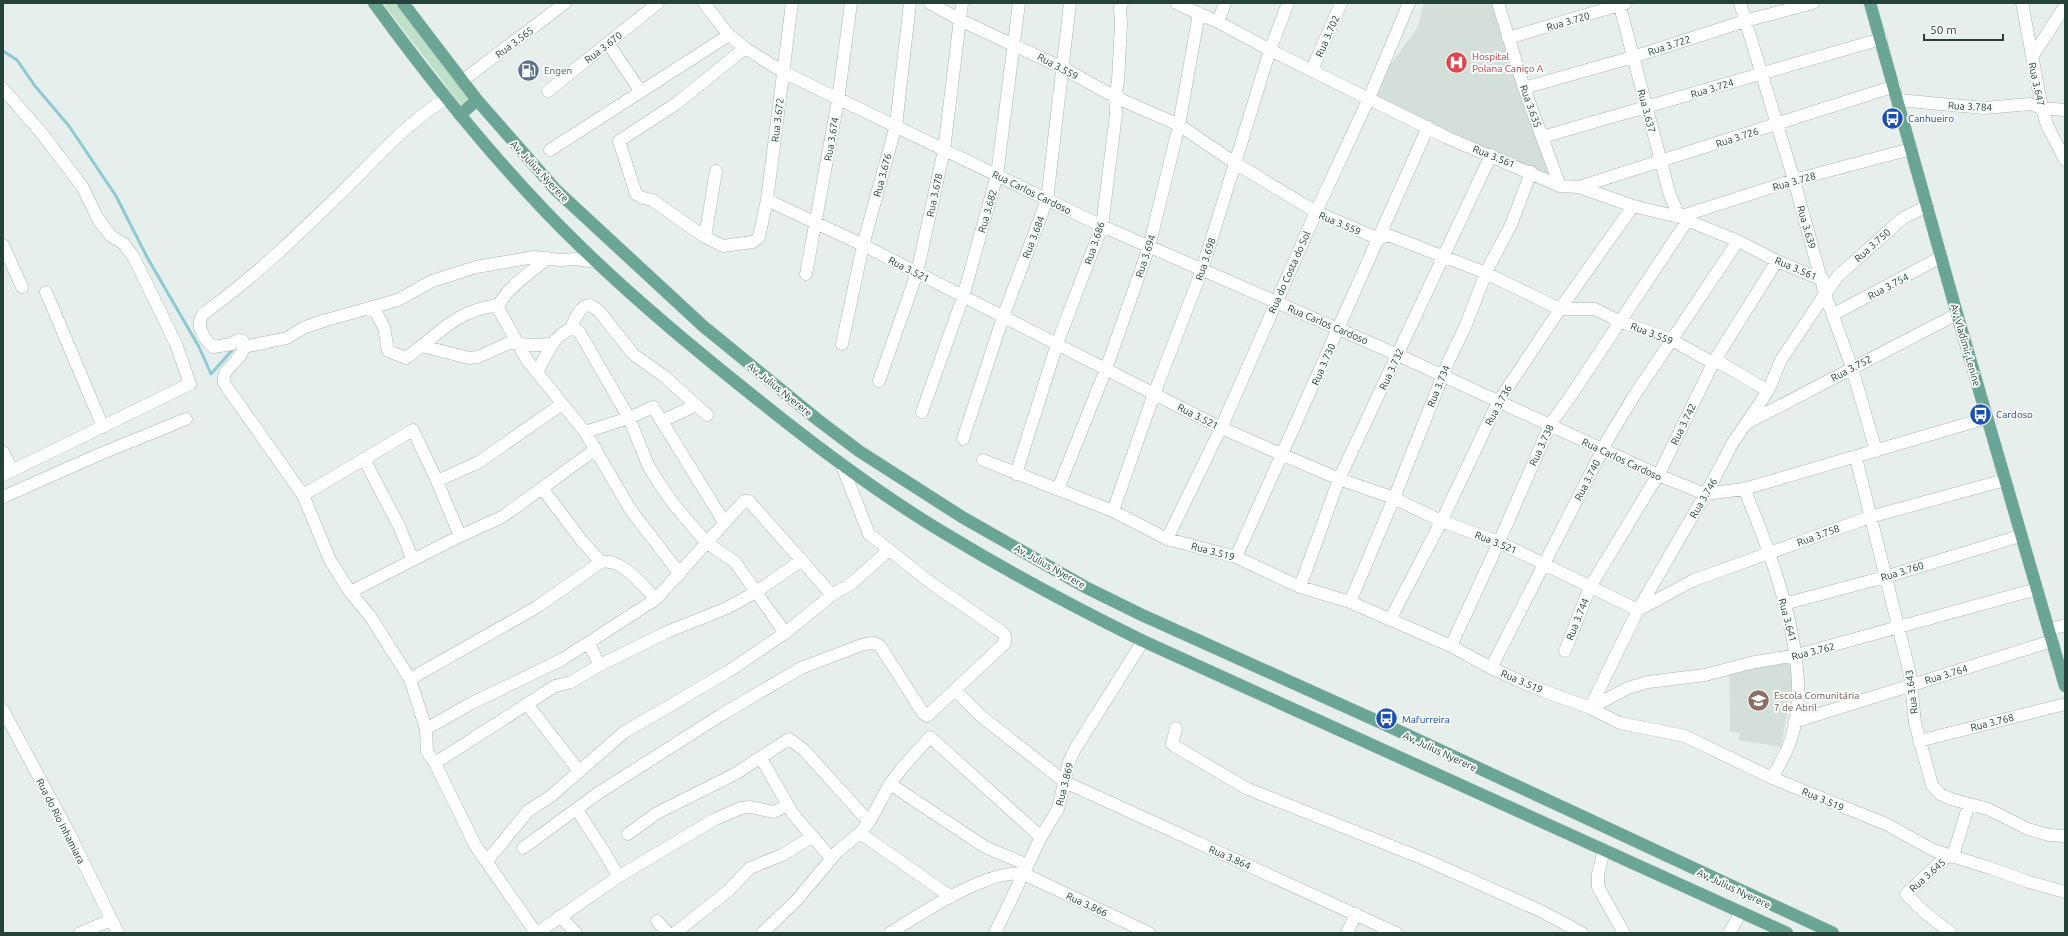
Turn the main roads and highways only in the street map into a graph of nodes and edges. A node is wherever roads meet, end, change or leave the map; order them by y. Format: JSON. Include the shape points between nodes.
{"nodes":[{"id":1,"x":374,"y":3,"type":"edge"},
{"id":2,"x":403,"y":3,"type":"edge"},
{"id":3,"x":1870,"y":3,"type":"edge"},
{"id":4,"x":477,"y":100,"type":"junction"},
{"id":5,"x":460,"y":115,"type":"junction"},
{"id":6,"x":2065,"y":686,"type":"edge"},
{"id":7,"x":1589,"y":819,"type":"junction"},
{"id":8,"x":1581,"y":839,"type":"junction"},
{"id":9,"x":1787,"y":933,"type":"edge"},
{"id":10,"x":1833,"y":933,"type":"edge"}],
"edges":[{"from":1,"to":5,"type":"main road","name":"Av. Julius Nyerere"},
{"from":2,"to":4,"type":"main road","name":"Av. Julius Nyerere"},
{"from":3,"to":6,"type":"main road","name":"Av. Vladimir Lenine","via":[[2020,536]]},
{"from":4,"to":5,"type":"main road"},
{"from":4,"to":7,"type":"main road","name":"Av. Julius Nyerere","via":[[540,172],[702,326],[859,451],[962,517],[1087,588]]},
{"from":5,"to":8,"type":"main road","name":"Av. Julius Nyerere","via":[[544,210],[596,262],[689,345],[804,437],[950,537],[1075,607],[1143,641]]},
{"from":7,"to":8,"type":"main road"},
{"from":7,"to":10,"type":"main road","name":"Av. Julius Nyerere"},
{"from":8,"to":9,"type":"main road","name":"Av. Julius Nyerere"}]}
